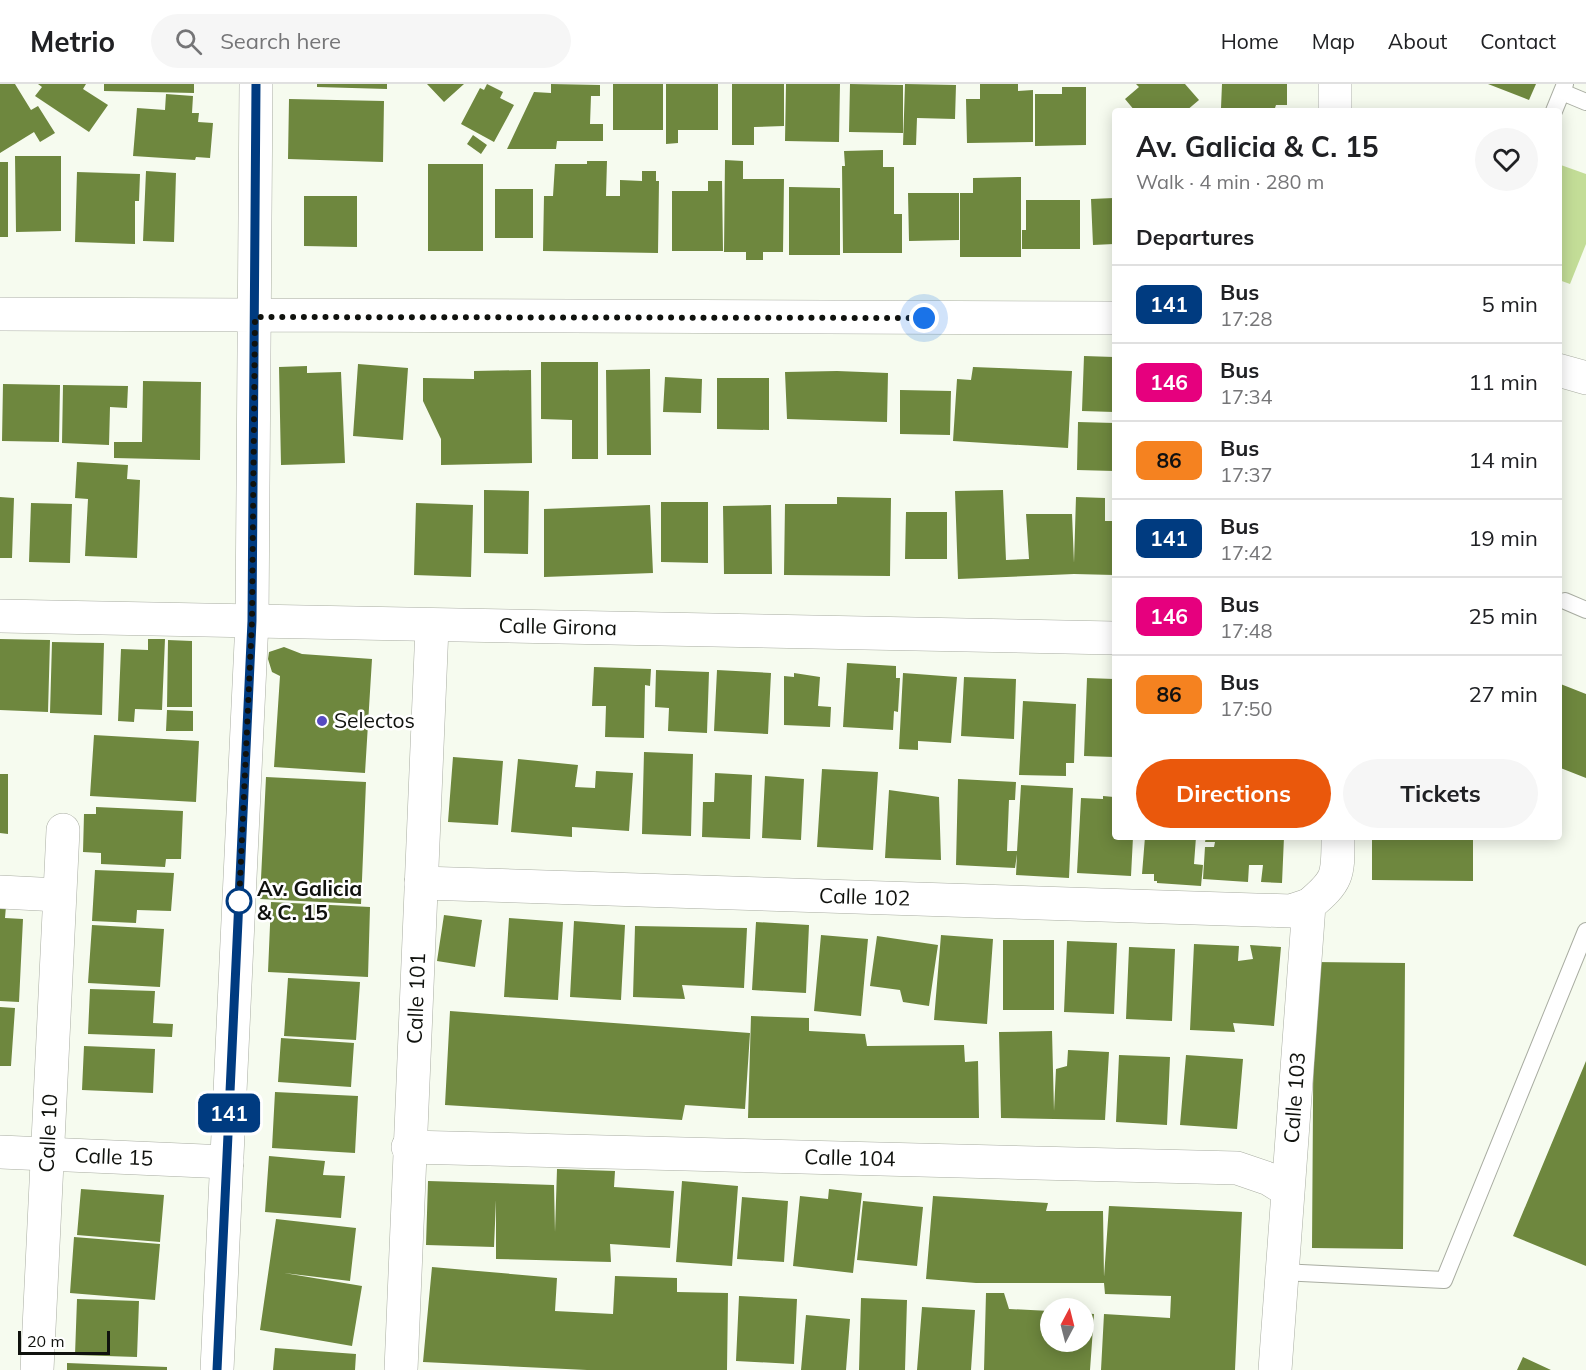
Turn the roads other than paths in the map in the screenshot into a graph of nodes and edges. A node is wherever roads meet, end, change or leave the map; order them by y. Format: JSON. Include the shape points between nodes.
{"nodes":[{"id":1,"x":256,"y":84,"type":"edge"},
{"id":2,"x":1335,"y":84,"type":"edge"},
{"id":3,"x":1563,"y":88,"type":"edge"},
{"id":4,"x":1586,"y":102,"type":"edge"},
{"id":5,"x":1335,"y":108,"type":"edge"},
{"id":6,"x":1555,"y":108,"type":"edge"},
{"id":7,"x":0,"y":314,"type":"edge"},
{"id":8,"x":255,"y":317,"type":"junction"},
{"id":9,"x":1112,"y":318,"type":"edge"},
{"id":10,"x":1562,"y":371,"type":"edge"},
{"id":11,"x":1586,"y":378,"type":"edge"},
{"id":12,"x":1565,"y":602,"type":"dead end"},
{"id":13,"x":1586,"y":610,"type":"edge"},
{"id":14,"x":0,"y":616,"type":"edge"},
{"id":15,"x":252,"y":621,"type":"junction"},
{"id":16,"x":432,"y":627,"type":"junction"},
{"id":17,"x":1112,"y":638,"type":"edge"},
{"id":18,"x":63,"y":830,"type":"dead end"},
{"id":19,"x":1338,"y":840,"type":"edge"},
{"id":20,"x":421,"y":883,"type":"junction"},
{"id":21,"x":0,"y":892,"type":"edge"},
{"id":22,"x":59,"y":895,"type":"junction"},
{"id":23,"x":1309,"y":905,"type":"junction"},
{"id":24,"x":1586,"y":931,"type":"edge"},
{"id":25,"x":408,"y":1147,"type":"junction"},
{"id":26,"x":0,"y":1152,"type":"edge"},
{"id":27,"x":48,"y":1154,"type":"junction"},
{"id":28,"x":227,"y":1162,"type":"junction"},
{"id":29,"x":1287,"y":1190,"type":"junction"},
{"id":30,"x":1281,"y":1272,"type":"junction"},
{"id":31,"x":37,"y":1370,"type":"edge"},
{"id":32,"x":217,"y":1370,"type":"edge"},
{"id":33,"x":401,"y":1370,"type":"edge"},
{"id":34,"x":1275,"y":1370,"type":"edge"}],
"edges":[{"from":1,"to":8,"type":"street"},
{"from":2,"to":5,"type":"street"},
{"from":3,"to":4,"type":"lane"},
{"from":3,"to":6,"type":"lane"},
{"from":7,"to":8,"type":"street"},
{"from":8,"to":9,"type":"street"},
{"from":8,"to":15,"type":"street"},
{"from":10,"to":11,"type":"street"},
{"from":12,"to":13,"type":"lane"},
{"from":14,"to":15,"type":"street","name":"Calle Girona"},
{"from":15,"to":16,"type":"street","name":"Calle Girona"},
{"from":15,"to":28,"type":"street"},
{"from":16,"to":17,"type":"street","name":"Calle Girona"},
{"from":16,"to":20,"type":"street","name":"Calle 101"},
{"from":18,"to":22,"type":"street","name":"Calle 10"},
{"from":19,"to":23,"type":"street","via":[[1338,872],[1328,890]]},
{"from":20,"to":23,"type":"street","name":"Calle 102","via":[[1291,911]]},
{"from":20,"to":25,"type":"street","name":"Calle 101"},
{"from":21,"to":22,"type":"street"},
{"from":22,"to":27,"type":"street","name":"Calle 10"},
{"from":23,"to":29,"type":"street","name":"Calle 103"},
{"from":24,"to":30,"type":"lane","via":[[1444,1280]]},
{"from":25,"to":29,"type":"street","name":"Calle 104","via":[[1237,1168]]},
{"from":25,"to":33,"type":"street","name":"Calle 101"},
{"from":26,"to":27,"type":"street","name":"Calle 15"},
{"from":27,"to":28,"type":"street","name":"Calle 15"},
{"from":27,"to":31,"type":"street","name":"Calle 10"},
{"from":28,"to":32,"type":"street"},
{"from":29,"to":30,"type":"street","name":"Calle 103"},
{"from":30,"to":34,"type":"street","name":"Calle 103"}]}
